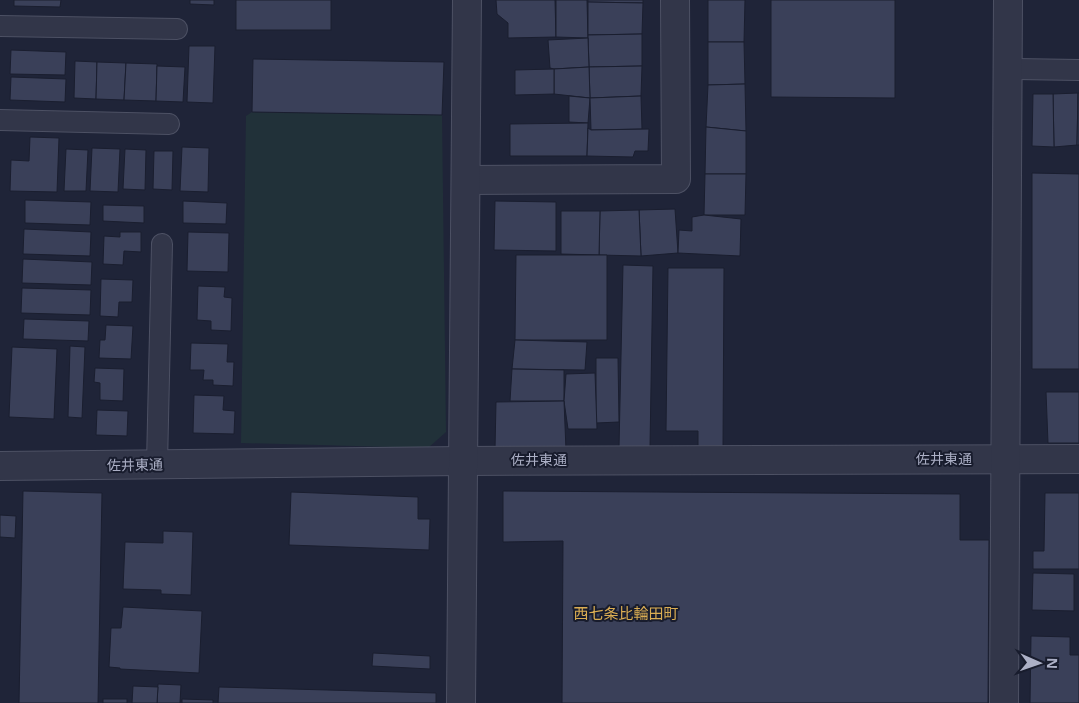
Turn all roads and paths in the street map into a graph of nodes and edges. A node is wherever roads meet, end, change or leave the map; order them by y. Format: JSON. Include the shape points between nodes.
{"nodes":[{"id":1,"x":467,"y":0,"type":"edge"},
{"id":2,"x":675,"y":0,"type":"edge"},
{"id":3,"x":1008,"y":0,"type":"edge"},
{"id":4,"x":0,"y":26,"type":"edge"},
{"id":5,"x":177,"y":29,"type":"dead end"},
{"id":6,"x":1008,"y":69,"type":"junction"},
{"id":7,"x":1079,"y":70,"type":"edge"},
{"id":8,"x":0,"y":120,"type":"edge"},
{"id":9,"x":168,"y":124,"type":"dead end"},
{"id":10,"x":466,"y":180,"type":"junction"},
{"id":11,"x":162,"y":244,"type":"dead end"},
{"id":12,"x":1006,"y":459,"type":"junction"},
{"id":13,"x":1079,"y":459,"type":"edge"},
{"id":14,"x":463,"y":460,"type":"junction"},
{"id":15,"x":157,"y":464,"type":"junction"},
{"id":16,"x":0,"y":466,"type":"edge"},
{"id":17,"x":461,"y":703,"type":"edge"},
{"id":18,"x":1004,"y":703,"type":"edge"}],
"edges":[{"from":1,"to":10,"type":"street"},
{"from":2,"to":10,"type":"street","via":[[676,179]]},
{"from":3,"to":6,"type":"street"},
{"from":4,"to":5,"type":"lane"},
{"from":6,"to":7,"type":"lane"},
{"from":6,"to":12,"type":"street"},
{"from":8,"to":9,"type":"lane"},
{"from":10,"to":14,"type":"street"},
{"from":11,"to":15,"type":"lane"},
{"from":12,"to":13,"type":"street","name":"佐井東通"},
{"from":12,"to":14,"type":"street","name":"佐井東通"},
{"from":12,"to":18,"type":"street"},
{"from":14,"to":15,"type":"street","name":"佐井東通"},
{"from":14,"to":17,"type":"street"},
{"from":15,"to":16,"type":"street","name":"佐井東通"}]}
